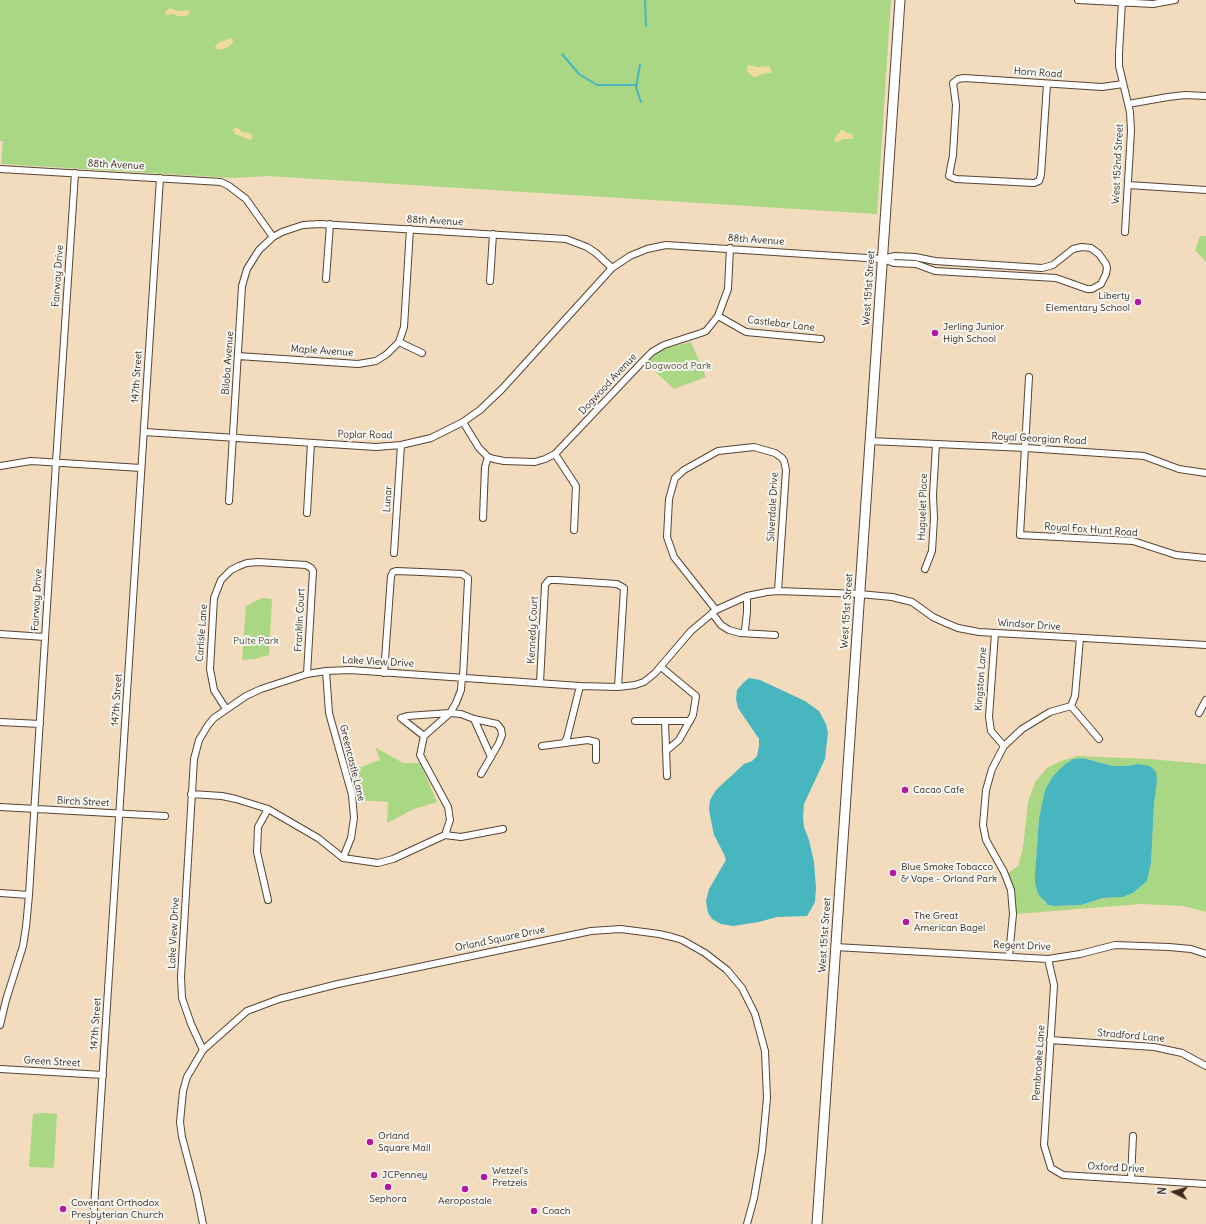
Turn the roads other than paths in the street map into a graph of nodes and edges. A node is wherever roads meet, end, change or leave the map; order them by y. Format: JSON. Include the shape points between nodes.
{"nodes":[{"id":1,"x":900,"y":0,"type":"edge"},
{"id":2,"x":1078,"y":0,"type":"edge"},
{"id":3,"x":1088,"y":0,"type":"edge"},
{"id":4,"x":1175,"y":0,"type":"edge"},
{"id":5,"x":1122,"y":2,"type":"junction"},
{"id":6,"x":1047,"y":84,"type":"junction"},
{"id":7,"x":1123,"y":84,"type":"junction"},
{"id":8,"x":1206,"y":96,"type":"edge"},
{"id":9,"x":1128,"y":104,"type":"junction"},
{"id":10,"x":0,"y":169,"type":"edge"},
{"id":11,"x":75,"y":173,"type":"junction"},
{"id":12,"x":160,"y":178,"type":"junction"},
{"id":13,"x":1128,"y":185,"type":"junction"},
{"id":14,"x":1206,"y":190,"type":"edge"},
{"id":15,"x":330,"y":224,"type":"junction"},
{"id":16,"x":410,"y":229,"type":"junction"},
{"id":17,"x":1125,"y":232,"type":"dead end"},
{"id":18,"x":493,"y":234,"type":"junction"},
{"id":19,"x":273,"y":237,"type":"junction"},
{"id":20,"x":730,"y":248,"type":"junction"},
{"id":21,"x":882,"y":259,"type":"junction"},
{"id":22,"x":612,"y":268,"type":"junction"},
{"id":23,"x":326,"y":279,"type":"dead end"},
{"id":24,"x":490,"y":281,"type":"dead end"},
{"id":25,"x":718,"y":316,"type":"junction"},
{"id":26,"x":821,"y":339,"type":"dead end"},
{"id":27,"x":399,"y":342,"type":"junction"},
{"id":28,"x":422,"y":353,"type":"dead end"},
{"id":29,"x":238,"y":356,"type":"junction"},
{"id":30,"x":1028,"y":377,"type":"dead end"},
{"id":31,"x":463,"y":422,"type":"junction"},
{"id":32,"x":144,"y":432,"type":"junction"},
{"id":33,"x":233,"y":438,"type":"junction"},
{"id":34,"x":869,"y":441,"type":"junction"},
{"id":35,"x":311,"y":443,"type":"junction"},
{"id":36,"x":936,"y":444,"type":"junction"},
{"id":37,"x":401,"y":445,"type":"junction"},
{"id":38,"x":1026,"y":448,"type":"junction"},
{"id":39,"x":555,"y":454,"type":"junction"},
{"id":40,"x":488,"y":457,"type":"junction"},
{"id":41,"x":56,"y":462,"type":"junction"},
{"id":42,"x":0,"y":466,"type":"edge"},
{"id":43,"x":141,"y":468,"type":"junction"},
{"id":44,"x":1206,"y":473,"type":"edge"},
{"id":45,"x":229,"y":501,"type":"dead end"},
{"id":46,"x":307,"y":513,"type":"dead end"},
{"id":47,"x":482,"y":518,"type":"dead end"},
{"id":48,"x":574,"y":530,"type":"dead end"},
{"id":49,"x":394,"y":553,"type":"dead end"},
{"id":50,"x":1206,"y":558,"type":"edge"},
{"id":51,"x":311,"y":568,"type":"joint"},
{"id":52,"x":925,"y":569,"type":"dead end"},
{"id":53,"x":778,"y":591,"type":"junction"},
{"id":54,"x":859,"y":594,"type":"junction"},
{"id":55,"x":747,"y":596,"type":"junction"},
{"id":56,"x":714,"y":612,"type":"junction"},
{"id":57,"x":743,"y":633,"type":"junction"},
{"id":58,"x":994,"y":633,"type":"junction"},
{"id":59,"x":0,"y":634,"type":"edge"},
{"id":60,"x":774,"y":635,"type":"dead end"},
{"id":61,"x":45,"y":637,"type":"junction"},
{"id":62,"x":1080,"y":638,"type":"junction"},
{"id":63,"x":1206,"y":645,"type":"edge"},
{"id":64,"x":661,"y":668,"type":"junction"},
{"id":65,"x":326,"y":671,"type":"junction"},
{"id":66,"x":384,"y":673,"type":"junction"},
{"id":67,"x":307,"y":674,"type":"junction"},
{"id":68,"x":462,"y":677,"type":"junction"},
{"id":69,"x":540,"y":683,"type":"junction"},
{"id":70,"x":580,"y":686,"type":"junction"},
{"id":71,"x":618,"y":687,"type":"junction"},
{"id":72,"x":1206,"y":700,"type":"edge"},
{"id":73,"x":1071,"y":706,"type":"junction"},
{"id":74,"x":226,"y":709,"type":"junction"},
{"id":75,"x":450,"y":713,"type":"junction"},
{"id":76,"x":1199,"y":713,"type":"dead end"},
{"id":77,"x":474,"y":719,"type":"junction"},
{"id":78,"x":635,"y":721,"type":"dead end"},
{"id":79,"x":665,"y":721,"type":"junction"},
{"id":80,"x":690,"y":721,"type":"junction"},
{"id":81,"x":0,"y":722,"type":"edge"},
{"id":82,"x":40,"y":724,"type":"junction"},
{"id":83,"x":424,"y":736,"type":"junction"},
{"id":84,"x":1098,"y":739,"type":"dead end"},
{"id":85,"x":564,"y":743,"type":"junction"},
{"id":86,"x":542,"y":746,"type":"dead end"},
{"id":87,"x":1004,"y":746,"type":"junction"},
{"id":88,"x":666,"y":751,"type":"junction"},
{"id":89,"x":491,"y":756,"type":"junction"},
{"id":90,"x":596,"y":760,"type":"dead end"},
{"id":91,"x":481,"y":774,"type":"dead end"},
{"id":92,"x":667,"y":776,"type":"dead end"},
{"id":93,"x":191,"y":794,"type":"junction"},
{"id":94,"x":0,"y":807,"type":"edge"},
{"id":95,"x":34,"y":809,"type":"junction"},
{"id":96,"x":268,"y":809,"type":"junction"},
{"id":97,"x":120,"y":814,"type":"junction"},
{"id":98,"x":165,"y":816,"type":"dead end"},
{"id":99,"x":503,"y":829,"type":"dead end"},
{"id":100,"x":445,"y":835,"type":"junction"},
{"id":101,"x":343,"y":858,"type":"junction"},
{"id":102,"x":0,"y":893,"type":"edge"},
{"id":103,"x":29,"y":895,"type":"junction"},
{"id":104,"x":268,"y":900,"type":"dead end"},
{"id":105,"x":835,"y":947,"type":"junction"},
{"id":106,"x":1206,"y":954,"type":"edge"},
{"id":107,"x":1009,"y":956,"type":"junction"},
{"id":108,"x":1048,"y":958,"type":"junction"},
{"id":109,"x":0,"y":1025,"type":"edge"},
{"id":110,"x":1050,"y":1040,"type":"junction"},
{"id":111,"x":203,"y":1050,"type":"junction"},
{"id":112,"x":1206,"y":1066,"type":"edge"},
{"id":113,"x":0,"y":1069,"type":"edge"},
{"id":114,"x":103,"y":1075,"type":"junction"},
{"id":115,"x":1133,"y":1136,"type":"dead end"},
{"id":116,"x":1051,"y":1168,"type":"joint"},
{"id":117,"x":1131,"y":1179,"type":"junction"},
{"id":118,"x":1206,"y":1184,"type":"edge"},
{"id":119,"x":93,"y":1224,"type":"edge"},
{"id":120,"x":202,"y":1224,"type":"edge"},
{"id":121,"x":747,"y":1224,"type":"edge"},
{"id":122,"x":817,"y":1224,"type":"edge"}],
"edges":[{"from":1,"to":21,"type":"street","name":"West 151st Street"},
{"from":2,"to":3,"type":"street"},
{"from":3,"to":5,"type":"street"},
{"from":4,"to":5,"type":"street","via":[[1153,4]]},
{"from":5,"to":7,"type":"street","name":"West 152nd Street","via":[[1119,66]]},
{"from":6,"to":6,"type":"street","name":"Horn Road","via":[[1039,181],[1034,183],[956,179],[949,176],[956,104],[953,83],[964,78]]},
{"from":6,"to":7,"type":"street","name":"Horn Road","via":[[1102,87]]},
{"from":7,"to":9,"type":"street","name":"West 152nd Street"},
{"from":8,"to":9,"type":"street","via":[[1176,96]]},
{"from":9,"to":13,"type":"street","name":"West 152nd Street","via":[[1131,131]]},
{"from":10,"to":11,"type":"street","name":"88th Avenue"},
{"from":11,"to":12,"type":"street","name":"88th Avenue"},
{"from":11,"to":41,"type":"street","name":"Fairway Drive"},
{"from":12,"to":19,"type":"street","name":"88th Avenue","via":[[214,181],[230,186],[246,199]]},
{"from":12,"to":32,"type":"street","name":"147th Street"},
{"from":13,"to":14,"type":"street"},
{"from":13,"to":17,"type":"street","name":"West 152nd Street"},
{"from":15,"to":16,"type":"street","name":"88th Avenue"},
{"from":15,"to":19,"type":"street","name":"88th Avenue","via":[[303,225]]},
{"from":15,"to":23,"type":"street"},
{"from":16,"to":18,"type":"street","name":"88th Avenue"},
{"from":16,"to":27,"type":"street","via":[[405,319]]},
{"from":18,"to":22,"type":"street","name":"88th Avenue","via":[[570,240],[587,247]]},
{"from":18,"to":24,"type":"street"},
{"from":19,"to":29,"type":"street","name":"Biloba Avenue","via":[[252,260],[244,279],[240,295]]},
{"from":20,"to":21,"type":"street","name":"88th Avenue"},
{"from":20,"to":22,"type":"street","name":"88th Avenue","via":[[666,245],[634,254]]},
{"from":20,"to":25,"type":"street","name":"Dogwood Avenue","via":[[728,289]]},
{"from":21,"to":21,"type":"street","name":"88th Avenue","via":[[894,263],[916,264],[935,271],[1056,278],[1087,289],[1101,284],[1107,268],[1099,254],[1091,248],[1082,247],[1073,249],[1053,265],[1042,268],[935,261],[915,257],[895,256]]},
{"from":21,"to":34,"type":"street","name":"West 151st Street"},
{"from":22,"to":31,"type":"street","name":"Poplar Road","via":[[502,389]]},
{"from":25,"to":26,"type":"street","name":"Castlebar Lane","via":[[746,332]]},
{"from":25,"to":39,"type":"street","name":"Dogwood Avenue","via":[[701,334],[664,345],[652,352]]},
{"from":27,"to":28,"type":"street"},
{"from":27,"to":29,"type":"street","name":"Maple Avenue","via":[[381,358],[363,363]]},
{"from":29,"to":33,"type":"street","name":"Biloba Avenue"},
{"from":30,"to":38,"type":"street"},
{"from":31,"to":37,"type":"street","name":"Poplar Road","via":[[431,438]]},
{"from":31,"to":40,"type":"street","via":[[479,448]]},
{"from":32,"to":33,"type":"street","name":"Poplar Road"},
{"from":32,"to":43,"type":"street","name":"147th Street"},
{"from":33,"to":35,"type":"street","name":"Poplar Road"},
{"from":33,"to":45,"type":"street","name":"Biloba Avenue"},
{"from":34,"to":36,"type":"street","name":"Royal Georgian Road"},
{"from":34,"to":54,"type":"street","name":"West 151st Street"},
{"from":35,"to":37,"type":"street","name":"Poplar Road","via":[[376,447]]},
{"from":35,"to":46,"type":"street"},
{"from":36,"to":38,"type":"street","name":"Royal Georgian Road"},
{"from":36,"to":52,"type":"street","name":"Huguelet Place","via":[[932,495],[932,551]]},
{"from":37,"to":49,"type":"street","name":"Lunar"},
{"from":38,"to":44,"type":"street","name":"Royal Georgian Road","via":[[1144,456],[1179,469]]},
{"from":38,"to":50,"type":"street","name":"Royal Fox Hunt Road","via":[[1020,535],[1134,541],[1176,555]]},
{"from":39,"to":40,"type":"street","name":"Dogwood Avenue","via":[[540,461],[529,462],[504,461]]},
{"from":39,"to":48,"type":"street","via":[[576,486]]},
{"from":40,"to":47,"type":"street","via":[[485,467]]},
{"from":41,"to":42,"type":"street","via":[[19,462]]},
{"from":41,"to":43,"type":"street"},
{"from":41,"to":61,"type":"street","name":"Fairway Drive"},
{"from":43,"to":97,"type":"street","name":"147th Street"},
{"from":51,"to":67,"type":"street","name":"Franklin Court","via":[[313,571]]},
{"from":51,"to":74,"type":"street","name":"Carlisle Lane","via":[[306,565],[248,563],[231,570],[221,580],[214,598],[210,669],[214,690]]},
{"from":53,"to":54,"type":"street","name":"Lake View Drive"},
{"from":53,"to":55,"type":"street","name":"Lake View Drive"},
{"from":53,"to":56,"type":"street","name":"Silverdale Drive","via":[[786,470],[784,461],[775,453],[754,447],[718,451],[684,470],[676,478],[669,499],[667,536],[674,557]]},
{"from":54,"to":58,"type":"street","name":"Windsor Drive","via":[[912,602],[946,623],[967,630]]},
{"from":54,"to":105,"type":"street","name":"West 151st Street"},
{"from":55,"to":56,"type":"street","name":"Lake View Drive"},
{"from":55,"to":57,"type":"street"},
{"from":56,"to":57,"type":"street","via":[[721,625]]},
{"from":56,"to":64,"type":"street","name":"Lake View Drive","via":[[691,631]]},
{"from":57,"to":60,"type":"street"},
{"from":58,"to":62,"type":"street","name":"Windsor Drive"},
{"from":58,"to":87,"type":"street","name":"Kingston Lane","via":[[989,717],[991,731]]},
{"from":59,"to":61,"type":"street"},
{"from":61,"to":82,"type":"street","name":"Fairway Drive"},
{"from":62,"to":63,"type":"street","name":"Windsor Drive"},
{"from":62,"to":73,"type":"street","via":[[1075,696]]},
{"from":64,"to":71,"type":"street","name":"Lake View Drive","via":[[644,682]]},
{"from":64,"to":80,"type":"street","via":[[696,696]]},
{"from":65,"to":66,"type":"street","name":"Lake View Drive"},
{"from":65,"to":67,"type":"street","name":"Lake View Drive"},
{"from":65,"to":101,"type":"street","name":"Greencastle Lane","via":[[329,713],[352,795],[354,818],[351,838]]},
{"from":66,"to":68,"type":"street","name":"Lake View Drive"},
{"from":66,"to":68,"type":"street","via":[[393,572],[462,574],[468,580]]},
{"from":67,"to":74,"type":"street","name":"Lake View Drive","via":[[261,689]]},
{"from":68,"to":69,"type":"street","name":"Lake View Drive"},
{"from":68,"to":75,"type":"street","via":[[460,695]]},
{"from":69,"to":70,"type":"street","name":"Lake View Drive"},
{"from":69,"to":71,"type":"street","name":"Kennedy Court","via":[[545,585],[549,580],[622,586],[624,592]]},
{"from":70,"to":71,"type":"street","name":"Lake View Drive"},
{"from":70,"to":85,"type":"street"},
{"from":72,"to":76,"type":"street"},
{"from":73,"to":84,"type":"street"},
{"from":73,"to":87,"type":"street","via":[[1050,712],[1022,729]]},
{"from":74,"to":93,"type":"street","name":"Lake View Drive","via":[[214,718],[199,740],[194,760]]},
{"from":75,"to":77,"type":"street"},
{"from":75,"to":83,"type":"street"},
{"from":75,"to":83,"type":"street","via":[[401,718]]},
{"from":77,"to":89,"type":"street"},
{"from":77,"to":89,"type":"street","via":[[497,724],[501,729],[501,739]]},
{"from":78,"to":79,"type":"street"},
{"from":79,"to":80,"type":"street"},
{"from":79,"to":88,"type":"street"},
{"from":80,"to":88,"type":"street","via":[[679,740]]},
{"from":81,"to":82,"type":"street"},
{"from":82,"to":95,"type":"street","name":"Fairway Drive"},
{"from":83,"to":100,"type":"street","via":[[420,755],[448,807],[450,820]]},
{"from":85,"to":86,"type":"street"},
{"from":85,"to":90,"type":"street","via":[[588,740],[596,742]]},
{"from":87,"to":107,"type":"street","via":[[992,769],[986,790],[983,825],[986,840],[1011,890],[1013,914]]},
{"from":88,"to":92,"type":"street"},
{"from":89,"to":91,"type":"street"},
{"from":93,"to":96,"type":"street","via":[[222,796]]},
{"from":93,"to":111,"type":"street","name":"Lake View Drive","via":[[181,977],[182,998],[190,1024]]},
{"from":94,"to":95,"type":"street","name":"Birch Street"},
{"from":95,"to":97,"type":"street","name":"Birch Street"},
{"from":95,"to":103,"type":"street","name":"Fairway Drive"},
{"from":96,"to":101,"type":"street","via":[[318,838]]},
{"from":96,"to":104,"type":"street","via":[[258,827],[257,852]]},
{"from":97,"to":98,"type":"street","name":"Birch Street"},
{"from":97,"to":114,"type":"street","name":"147th Street"},
{"from":99,"to":100,"type":"street","via":[[461,837]]},
{"from":100,"to":101,"type":"street","via":[[393,859],[378,863]]},
{"from":102,"to":103,"type":"street"},
{"from":103,"to":109,"type":"street","name":"Fairway Drive","via":[[22,946]]},
{"from":105,"to":107,"type":"street","name":"Regent Drive"},
{"from":105,"to":122,"type":"street","name":"West 151st Street"},
{"from":106,"to":108,"type":"street","name":"Regent Drive","via":[[1191,949],[1114,945],[1080,954]]},
{"from":107,"to":108,"type":"street","name":"Regent Drive"},
{"from":108,"to":110,"type":"street","name":"Pembrooke Lane","via":[[1054,985]]},
{"from":110,"to":112,"type":"street","name":"Stradford Lane","via":[[1154,1047],[1182,1053]]},
{"from":110,"to":116,"type":"street","name":"Pembrooke Lane","via":[[1044,1145]]},
{"from":111,"to":120,"type":"street","name":"Orland Square Drive","via":[[187,1078],[180,1122]]},
{"from":111,"to":121,"type":"street","name":"Orland Square Drive","via":[[247,1011],[279,999],[322,988],[597,930],[627,929],[682,940],[727,970],[742,988],[755,1014],[762,1038],[767,1078],[766,1121],[756,1187]]},
{"from":113,"to":114,"type":"street","name":"Green Street"},
{"from":114,"to":119,"type":"street","name":"147th Street"},
{"from":115,"to":117,"type":"street"},
{"from":116,"to":117,"type":"street","name":"Oxford Drive","via":[[1063,1175]]},
{"from":117,"to":118,"type":"street","name":"Oxford Drive"}]}
